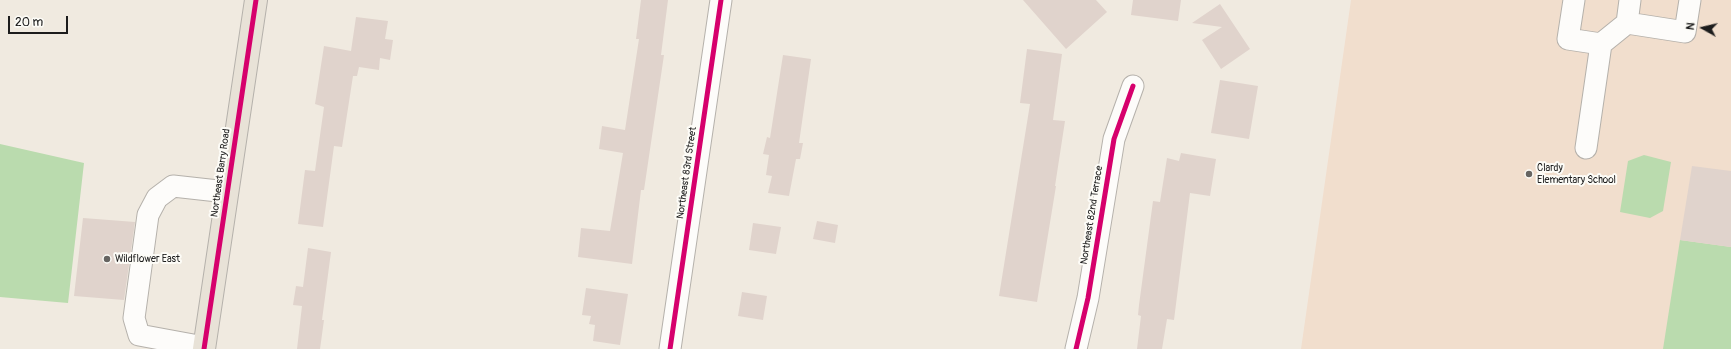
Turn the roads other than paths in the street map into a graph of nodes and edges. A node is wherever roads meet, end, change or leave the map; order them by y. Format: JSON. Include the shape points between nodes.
{"nodes":[{"id":1,"x":256,"y":0,"type":"edge"},
{"id":2,"x":722,"y":0,"type":"edge"},
{"id":3,"x":1574,"y":0,"type":"edge"},
{"id":4,"x":1630,"y":0,"type":"edge"},
{"id":5,"x":1690,"y":0,"type":"edge"},
{"id":6,"x":1627,"y":23,"type":"junction"},
{"id":7,"x":1601,"y":44,"type":"junction"},
{"id":8,"x":1133,"y":86,"type":"dead end"},
{"id":9,"x":1586,"y":148,"type":"dead end"},
{"id":10,"x":227,"y":192,"type":"junction"},
{"id":11,"x":204,"y":348,"type":"edge"},
{"id":12,"x":670,"y":349,"type":"edge"},
{"id":13,"x":1076,"y":349,"type":"edge"}],
"edges":[{"from":1,"to":10,"type":"main road","name":"Northeast Barry Road"},
{"from":2,"to":12,"type":"street","name":"Northeast 83rd Street"},
{"from":3,"to":7,"type":"street","via":[[1568,39]]},
{"from":4,"to":6,"type":"street"},
{"from":5,"to":6,"type":"street","via":[[1686,32]]},
{"from":6,"to":7,"type":"street"},
{"from":7,"to":9,"type":"street"},
{"from":8,"to":13,"type":"street","name":"Northeast 82nd Terrace","via":[[1114,139],[1088,298]]},
{"from":10,"to":11,"type":"main road","name":"Northeast Barry Road"},
{"from":10,"to":11,"type":"street","via":[[173,186],[157,198],[148,215],[134,318],[139,334]]}]}
